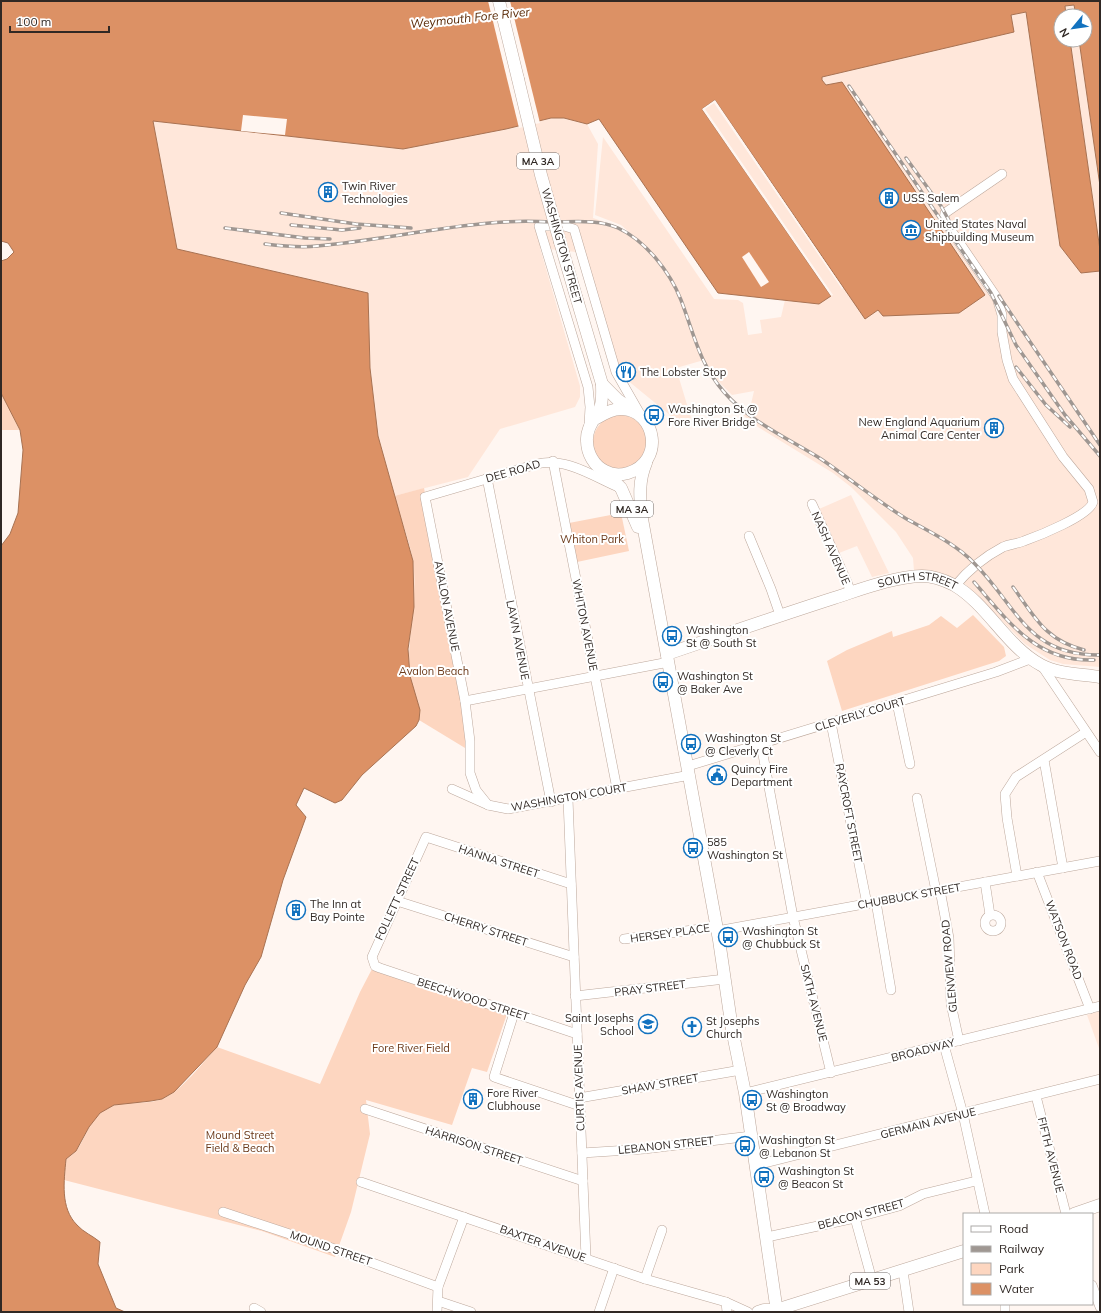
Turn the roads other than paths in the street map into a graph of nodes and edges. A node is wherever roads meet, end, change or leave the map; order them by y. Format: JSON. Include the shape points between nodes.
{"nodes":[{"id":1,"x":499,"y":1,"type":"edge"},
{"id":2,"x":1002,"y":174,"type":"dead end"},
{"id":3,"x":602,"y":384,"type":"junction"},
{"id":4,"x":637,"y":413,"type":"junction"},
{"id":5,"x":591,"y":425,"type":"junction"},
{"id":6,"x":553,"y":462,"type":"junction"},
{"id":7,"x":646,"y":463,"type":"junction"},
{"id":8,"x":604,"y":471,"type":"junction"},
{"id":9,"x":487,"y":478,"type":"junction"},
{"id":10,"x":621,"y":488,"type":"junction"},
{"id":11,"x":425,"y":497,"type":"joint"},
{"id":12,"x":812,"y":504,"type":"dead end"},
{"id":13,"x":749,"y":536,"type":"dead end"},
{"id":14,"x":648,"y":554,"type":"junction"},
{"id":15,"x":956,"y":586,"type":"junction"},
{"id":16,"x":851,"y":593,"type":"junction"},
{"id":17,"x":780,"y":615,"type":"junction"},
{"id":18,"x":668,"y":658,"type":"junction"},
{"id":19,"x":1030,"y":659,"type":"junction"},
{"id":20,"x":1042,"y":666,"type":"junction"},
{"id":21,"x":595,"y":676,"type":"junction"},
{"id":22,"x":1100,"y":677,"type":"edge"},
{"id":23,"x":528,"y":689,"type":"junction"},
{"id":24,"x":465,"y":701,"type":"junction"},
{"id":25,"x":897,"y":703,"type":"junction"},
{"id":26,"x":831,"y":723,"type":"junction"},
{"id":27,"x":1086,"y":732,"type":"junction"},
{"id":28,"x":761,"y":744,"type":"junction"},
{"id":29,"x":1100,"y":752,"type":"edge"},
{"id":30,"x":1044,"y":760,"type":"junction"},
{"id":31,"x":910,"y":764,"type":"dead end"},
{"id":32,"x":689,"y":771,"type":"junction"},
{"id":33,"x":452,"y":789,"type":"dead end"},
{"id":34,"x":617,"y":789,"type":"junction"},
{"id":35,"x":917,"y":798,"type":"dead end"},
{"id":36,"x":568,"y":799,"type":"junction"},
{"id":37,"x":551,"y":802,"type":"junction"},
{"id":38,"x":488,"y":805,"type":"junction"},
{"id":39,"x":426,"y":838,"type":"joint"},
{"id":40,"x":1100,"y":861,"type":"edge"},
{"id":41,"x":1063,"y":868,"type":"junction"},
{"id":42,"x":1037,"y":872,"type":"junction"},
{"id":43,"x":1017,"y":876,"type":"junction"},
{"id":44,"x":985,"y":882,"type":"junction"},
{"id":45,"x":571,"y":884,"type":"junction"},
{"id":46,"x":938,"y":890,"type":"junction"},
{"id":47,"x":397,"y":901,"type":"junction"},
{"id":48,"x":876,"y":902,"type":"junction"},
{"id":49,"x":866,"y":904,"type":"junction"},
{"id":50,"x":990,"y":915,"type":"dead end"},
{"id":51,"x":793,"y":917,"type":"junction"},
{"id":52,"x":717,"y":929,"type":"junction"},
{"id":53,"x":624,"y":939,"type":"dead end"},
{"id":54,"x":574,"y":957,"type":"junction"},
{"id":55,"x":372,"y":962,"type":"joint"},
{"id":56,"x":725,"y":979,"type":"junction"},
{"id":57,"x":892,"y":990,"type":"dead end"},
{"id":58,"x":575,"y":996,"type":"junction"},
{"id":59,"x":1100,"y":1006,"type":"edge"},
{"id":60,"x":1090,"y":1008,"type":"junction"},
{"id":61,"x":514,"y":1013,"type":"junction"},
{"id":62,"x":577,"y":1034,"type":"junction"},
{"id":63,"x":959,"y":1041,"type":"junction"},
{"id":64,"x":944,"y":1045,"type":"junction"},
{"id":65,"x":741,"y":1070,"type":"junction"},
{"id":66,"x":831,"y":1073,"type":"junction"},
{"id":67,"x":1100,"y":1079,"type":"edge"},
{"id":68,"x":745,"y":1094,"type":"junction"},
{"id":69,"x":1036,"y":1096,"type":"junction"},
{"id":70,"x":580,"y":1102,"type":"junction"},
{"id":71,"x":365,"y":1109,"type":"dead end"},
{"id":72,"x":963,"y":1114,"type":"junction"},
{"id":73,"x":751,"y":1136,"type":"junction"},
{"id":74,"x":582,"y":1153,"type":"junction"},
{"id":75,"x":756,"y":1165,"type":"junction"},
{"id":76,"x":583,"y":1181,"type":"junction"},
{"id":77,"x":976,"y":1181,"type":"junction"},
{"id":78,"x":361,"y":1182,"type":"dead end"},
{"id":79,"x":1100,"y":1205,"type":"edge"},
{"id":80,"x":223,"y":1212,"type":"dead end"},
{"id":81,"x":984,"y":1213,"type":"edge"},
{"id":82,"x":1066,"y":1213,"type":"edge"},
{"id":83,"x":1077,"y":1213,"type":"edge"},
{"id":84,"x":464,"y":1217,"type":"junction"},
{"id":85,"x":855,"y":1218,"type":"junction"},
{"id":86,"x":662,"y":1230,"type":"dead end"},
{"id":87,"x":767,"y":1237,"type":"junction"},
{"id":88,"x":963,"y":1251,"type":"edge"},
{"id":89,"x":586,"y":1258,"type":"junction"},
{"id":90,"x":614,"y":1268,"type":"junction"},
{"id":91,"x":903,"y":1271,"type":"junction"},
{"id":92,"x":645,"y":1279,"type":"junction"},
{"id":93,"x":872,"y":1280,"type":"junction"},
{"id":94,"x":438,"y":1287,"type":"junction"},
{"id":95,"x":1093,"y":1288,"type":"edge"},
{"id":96,"x":438,"y":1301,"type":"junction"},
{"id":97,"x":726,"y":1302,"type":"junction"},
{"id":98,"x":1100,"y":1307,"type":"edge"},
{"id":99,"x":776,"y":1311,"type":"edge"},
{"id":100,"x":437,"y":1312,"type":"edge"},
{"id":101,"x":471,"y":1312,"type":"edge"},
{"id":102,"x":599,"y":1312,"type":"edge"},
{"id":103,"x":727,"y":1312,"type":"edge"},
{"id":104,"x":748,"y":1312,"type":"edge"},
{"id":105,"x":758,"y":1312,"type":"edge"},
{"id":106,"x":909,"y":1312,"type":"edge"}],
"edges":[{"from":1,"to":3,"type":"main road","name":"WASHINGTON STREET","number":"MA 3A","bridge":true,"via":[[541,175]]},
{"from":2,"to":15,"type":"street","via":[[945,213],[944,220],[999,304],[1006,360],[1013,379],[1063,457],[1089,489],[1093,502],[1089,508],[1056,528],[991,554],[976,564]]},
{"from":3,"to":4,"type":"main road","name":"WASHINGTON STREET","number":"MA 3A","via":[[618,400]]},
{"from":3,"to":5,"type":"main road","name":"WASHINGTON STREET","number":"MA 3A","via":[[601,406]]},
{"from":4,"to":5,"type":"main road","via":[[623,408],[609,411]]},
{"from":4,"to":5,"type":"street","via":[[616,372],[574,229],[564,226],[539,226],[588,387]]},
{"from":4,"to":7,"type":"main road","number":"MA 3A","via":[[646,422],[651,433],[651,453]]},
{"from":5,"to":8,"type":"main road","number":"MA 3A","via":[[587,438],[589,453],[593,462]]},
{"from":6,"to":9,"type":"street","name":"DEE ROAD"},
{"from":6,"to":10,"type":"street","name":"DEE ROAD","via":[[570,466]]},
{"from":6,"to":21,"type":"street","name":"WHITON AVENUE"},
{"from":7,"to":8,"type":"main road","via":[[624,474]]},
{"from":7,"to":14,"type":"main road","number":"MA 3A","via":[[639,490]]},
{"from":8,"to":10,"type":"main road","number":"MA 3A"},
{"from":9,"to":11,"type":"street","name":"DEE ROAD"},
{"from":9,"to":23,"type":"street","name":"LAWN AVENUE"},
{"from":10,"to":14,"type":"main road","number":"MA 3A"},
{"from":11,"to":24,"type":"street","name":"AVALON AVENUE"},
{"from":12,"to":16,"type":"street","name":"NASH AVENUE"},
{"from":13,"to":17,"type":"street"},
{"from":14,"to":18,"type":"main road","number":"MA 3A"},
{"from":15,"to":16,"type":"main road","name":"SOUTH STREET","via":[[945,580],[924,576],[910,577]]},
{"from":15,"to":19,"type":"main road","name":"SOUTH STREET"},
{"from":16,"to":17,"type":"main road","name":"SOUTH STREET"},
{"from":17,"to":18,"type":"main road","name":"SOUTH STREET"},
{"from":18,"to":21,"type":"street"},
{"from":18,"to":32,"type":"main road","number":"MA 3A"},
{"from":19,"to":20,"type":"main road","name":"SOUTH STREET"},
{"from":19,"to":25,"type":"street","name":"CLEVERLY COURT"},
{"from":20,"to":22,"type":"main road"},
{"from":20,"to":27,"type":"street","name":"SOUTH STREET"},
{"from":21,"to":23,"type":"street"},
{"from":21,"to":34,"type":"street","name":"WHITON AVENUE"},
{"from":23,"to":24,"type":"street"},
{"from":23,"to":37,"type":"street","name":"LAWN AVENUE"},
{"from":24,"to":38,"type":"street","name":"AVALON AVENUE","via":[[470,741],[470,773],[476,790]]},
{"from":25,"to":26,"type":"street","name":"CLEVERLY COURT"},
{"from":25,"to":31,"type":"street"},
{"from":26,"to":28,"type":"street","name":"CLEVERLY COURT"},
{"from":26,"to":49,"type":"street","name":"RAYCROFT STREET"},
{"from":27,"to":29,"type":"street","name":"SOUTH STREET"},
{"from":27,"to":30,"type":"street"},
{"from":28,"to":32,"type":"street","name":"CLEVERLY COURT"},
{"from":28,"to":51,"type":"street","name":"SIXTH AVENUE"},
{"from":30,"to":41,"type":"street"},
{"from":30,"to":43,"type":"street","via":[[1016,777],[1004,794]]},
{"from":32,"to":34,"type":"street","name":"WASHINGTON COURT"},
{"from":32,"to":52,"type":"main road","number":"MA 3A"},
{"from":33,"to":38,"type":"street","name":"WASHINGTON COURT"},
{"from":34,"to":36,"type":"street","name":"WASHINGTON COURT"},
{"from":35,"to":46,"type":"street","name":"GLENVIEW ROAD"},
{"from":36,"to":37,"type":"street","name":"WASHINGTON COURT"},
{"from":36,"to":45,"type":"street","name":"CURTIS AVENUE"},
{"from":37,"to":38,"type":"street","name":"WASHINGTON COURT","via":[[508,809]]},
{"from":39,"to":45,"type":"street","name":"HANNA STREET"},
{"from":39,"to":47,"type":"street","name":"FOLLETT STREET"},
{"from":40,"to":41,"type":"street","name":"CHUBBUCK STREET"},
{"from":41,"to":42,"type":"street","name":"CHUBBUCK STREET"},
{"from":42,"to":43,"type":"street","name":"CHUBBUCK STREET"},
{"from":42,"to":60,"type":"street","name":"WATSON ROAD"},
{"from":43,"to":44,"type":"street","name":"CHUBBUCK STREET"},
{"from":44,"to":46,"type":"street","name":"CHUBBUCK STREET"},
{"from":44,"to":50,"type":"street"},
{"from":45,"to":54,"type":"street","name":"CURTIS AVENUE"},
{"from":46,"to":48,"type":"street","name":"CHUBBUCK STREET"},
{"from":46,"to":63,"type":"street","name":"GLENVIEW ROAD","via":[[949,938],[951,1004]]},
{"from":47,"to":54,"type":"street","name":"CHERRY STREET"},
{"from":47,"to":55,"type":"street","name":"FOLLETT STREET","via":[[372,952]]},
{"from":48,"to":49,"type":"street","name":"CHUBBUCK STREET"},
{"from":48,"to":57,"type":"street"},
{"from":49,"to":51,"type":"street","name":"CHUBBUCK STREET"},
{"from":51,"to":52,"type":"street","name":"CHUBBUCK STREET"},
{"from":51,"to":66,"type":"street","name":"SIXTH AVENUE"},
{"from":52,"to":53,"type":"street","name":"HERSEY PLACE"},
{"from":52,"to":56,"type":"main road","number":"MA 3A"},
{"from":54,"to":58,"type":"street","name":"CURTIS AVENUE"},
{"from":55,"to":61,"type":"street","name":"BEECHWOOD STREET","via":[[380,968]]},
{"from":56,"to":58,"type":"street","name":"PRAY STREET"},
{"from":56,"to":65,"type":"main road","number":"MA 3A"},
{"from":58,"to":62,"type":"street","name":"CURTIS AVENUE"},
{"from":59,"to":60,"type":"street","name":"BROADWAY"},
{"from":60,"to":63,"type":"street","name":"BROADWAY"},
{"from":61,"to":62,"type":"street","name":"BEECHWOOD STREET"},
{"from":61,"to":70,"type":"street","via":[[494,1077]]},
{"from":62,"to":70,"type":"street","name":"CURTIS AVENUE"},
{"from":63,"to":64,"type":"street","name":"BROADWAY"},
{"from":64,"to":66,"type":"street","name":"BROADWAY"},
{"from":64,"to":72,"type":"street"},
{"from":65,"to":68,"type":"main road","number":"MA 3A"},
{"from":65,"to":70,"type":"street","name":"SHAW STREET"},
{"from":66,"to":68,"type":"street","name":"BROADWAY"},
{"from":67,"to":69,"type":"street","name":"GERMAIN AVENUE"},
{"from":68,"to":73,"type":"main road","number":"MA 3A"},
{"from":69,"to":72,"type":"street","name":"GERMAIN AVENUE"},
{"from":69,"to":82,"type":"street","name":"FIFTH AVENUE"},
{"from":70,"to":74,"type":"street","name":"CURTIS AVENUE"},
{"from":71,"to":76,"type":"street","name":"HARRISON STREET"},
{"from":72,"to":75,"type":"street","name":"GERMAIN AVENUE"},
{"from":72,"to":77,"type":"street"},
{"from":73,"to":74,"type":"street","name":"LEBANON STREET","via":[[644,1149]]},
{"from":73,"to":75,"type":"main road","number":"MA 3A"},
{"from":74,"to":76,"type":"street","name":"CURTIS AVENUE"},
{"from":75,"to":87,"type":"main road","number":"MA 3A"},
{"from":76,"to":89,"type":"street","name":"CURTIS AVENUE"},
{"from":77,"to":81,"type":"street"},
{"from":77,"to":85,"type":"street","name":"BEACON STREET","via":[[924,1194],[899,1206]]},
{"from":78,"to":84,"type":"street","name":"BAXTER AVENUE"},
{"from":79,"to":83,"type":"main road"},
{"from":80,"to":94,"type":"street","name":"MOUND STREET"},
{"from":84,"to":89,"type":"street","name":"BAXTER AVENUE"},
{"from":84,"to":94,"type":"street"},
{"from":85,"to":87,"type":"street","name":"BEACON STREET"},
{"from":85,"to":93,"type":"street"},
{"from":86,"to":92,"type":"street"},
{"from":87,"to":99,"type":"main road","number":"MA 3A"},
{"from":88,"to":91,"type":"main road","number":"MA 53"},
{"from":89,"to":90,"type":"street","name":"BAXTER AVENUE"},
{"from":90,"to":92,"type":"street","name":"BAXTER AVENUE"},
{"from":90,"to":102,"type":"street"},
{"from":91,"to":93,"type":"main road","number":"MA 53"},
{"from":91,"to":106,"type":"street"},
{"from":92,"to":97,"type":"street","name":"BAXTER AVENUE"},
{"from":93,"to":99,"type":"main road","number":"MA 53"},
{"from":94,"to":96,"type":"street"},
{"from":95,"to":98,"type":"street"},
{"from":96,"to":100,"type":"street"},
{"from":96,"to":101,"type":"street"},
{"from":97,"to":103,"type":"street"},
{"from":97,"to":104,"type":"street","name":"BAXTER AVENUE"},
{"from":99,"to":105,"type":"main road"}]}
